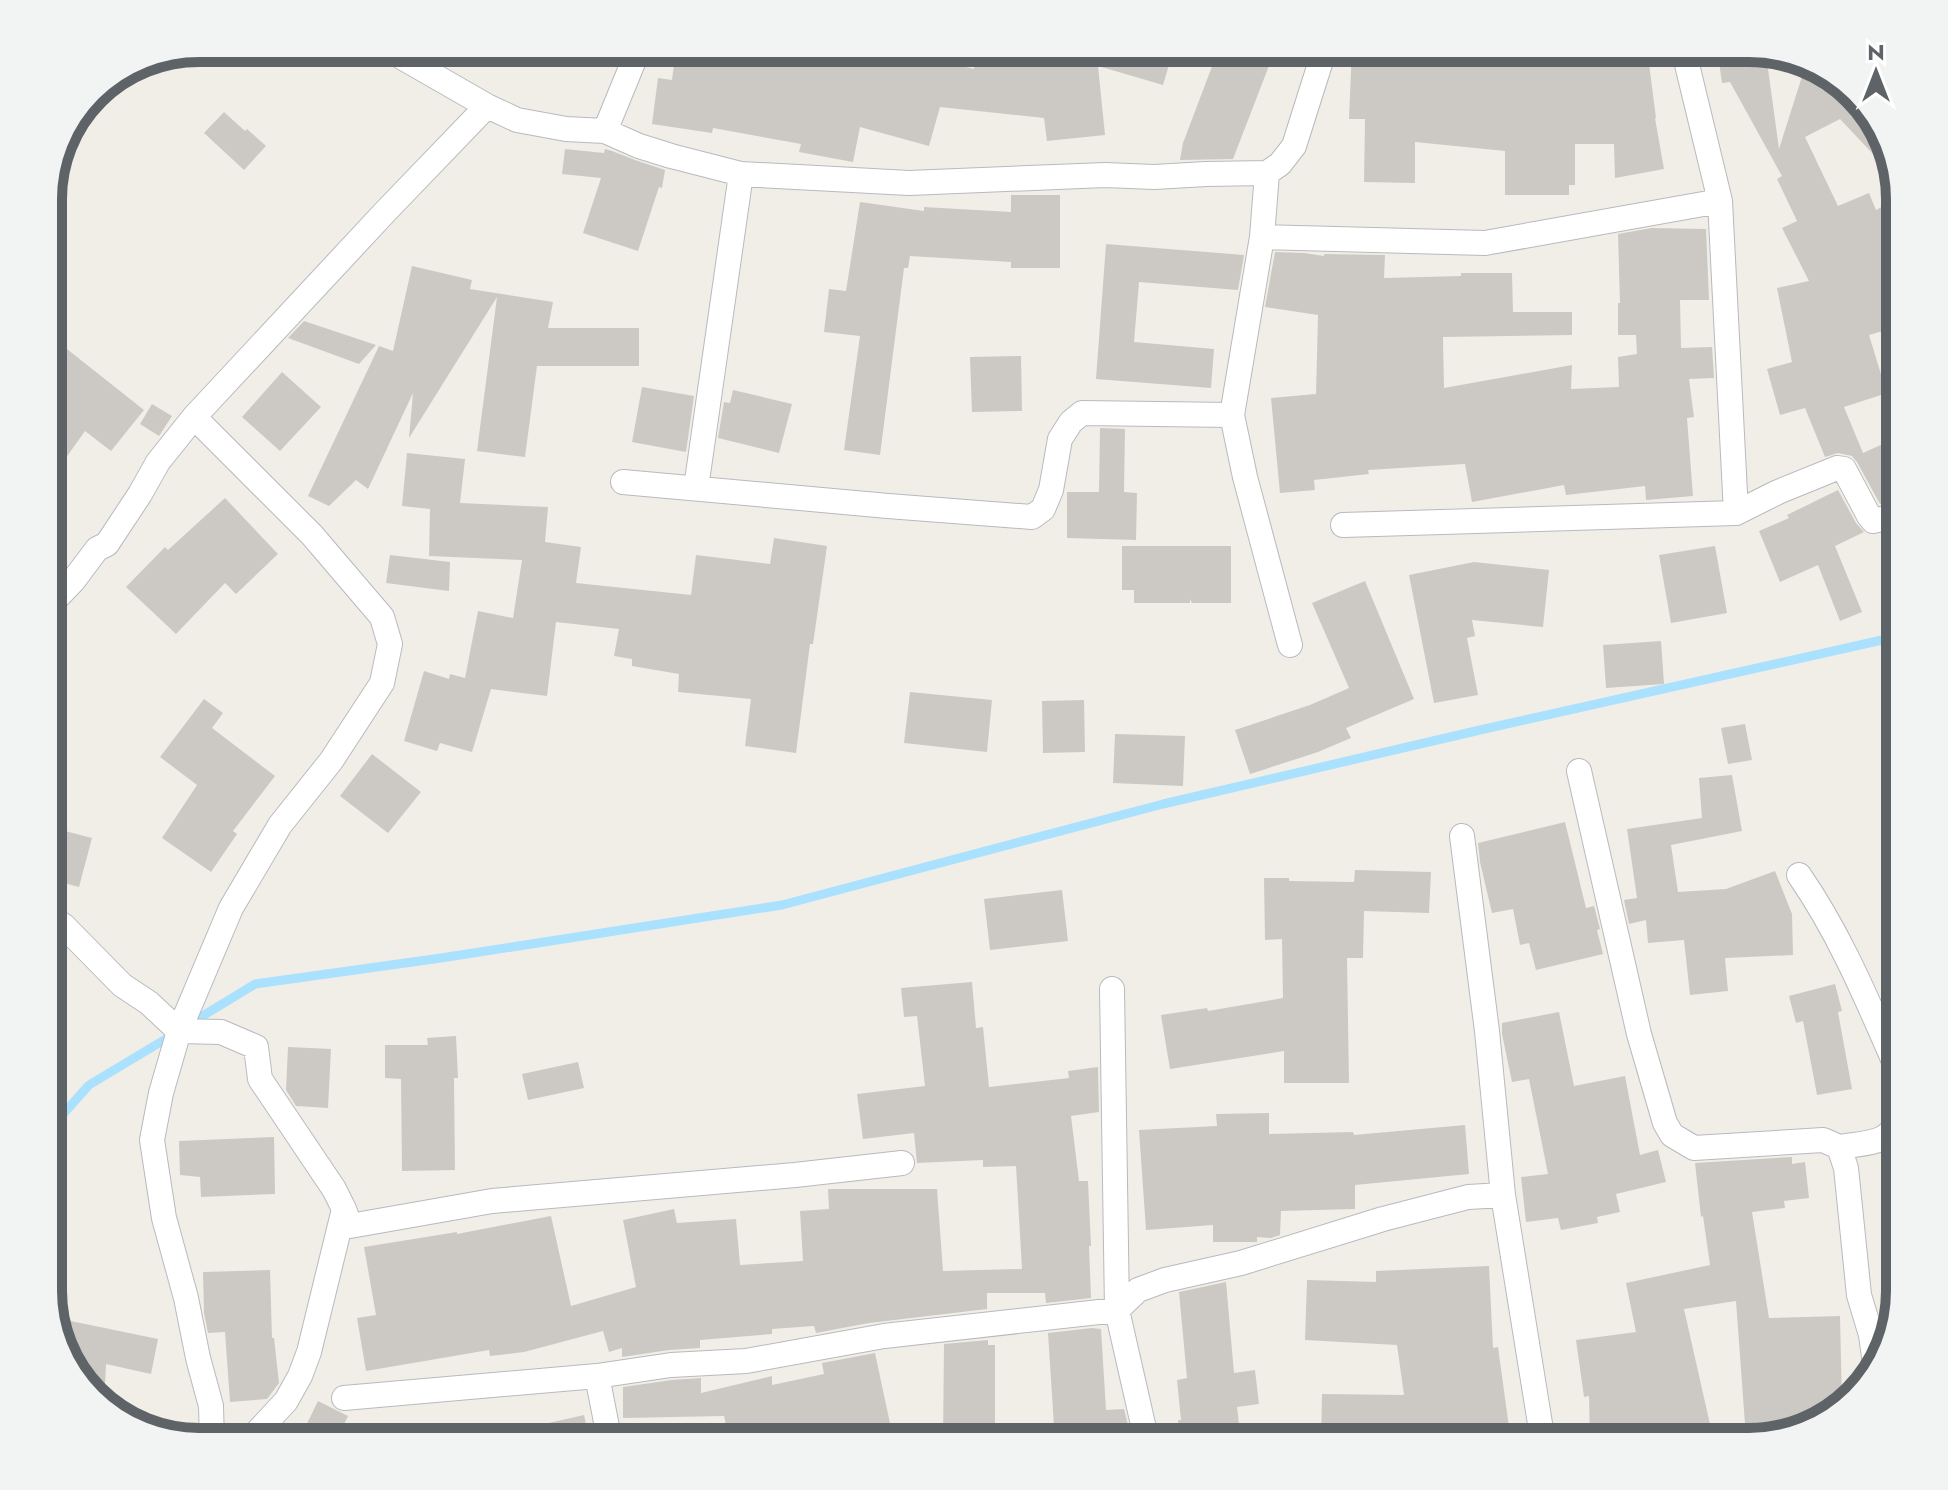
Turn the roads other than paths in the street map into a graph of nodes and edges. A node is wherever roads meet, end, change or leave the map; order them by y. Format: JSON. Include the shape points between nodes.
{"nodes":[{"id":1,"x":410,"y":62,"type":"edge"},
{"id":2,"x":633,"y":62,"type":"edge"},
{"id":3,"x":1321,"y":62,"type":"edge"},
{"id":4,"x":1686,"y":62,"type":"edge"},
{"id":5,"x":487,"y":106,"type":"junction"},
{"id":6,"x":605,"y":131,"type":"junction"},
{"id":7,"x":1267,"y":173,"type":"junction"},
{"id":8,"x":741,"y":174,"type":"junction"},
{"id":9,"x":1720,"y":201,"type":"junction"},
{"id":10,"x":1262,"y":237,"type":"junction"},
{"id":11,"x":1232,"y":415,"type":"junction"},
{"id":12,"x":194,"y":417,"type":"junction"},
{"id":13,"x":623,"y":482,"type":"dead end"},
{"id":14,"x":696,"y":488,"type":"junction"},
{"id":15,"x":1736,"y":513,"type":"junction"},
{"id":16,"x":1886,"y":518,"type":"edge"},
{"id":17,"x":1343,"y":525,"type":"dead end"},
{"id":18,"x":62,"y":592,"type":"edge"},
{"id":19,"x":1290,"y":645,"type":"dead end"},
{"id":20,"x":1579,"y":771,"type":"dead end"},
{"id":21,"x":1462,"y":836,"type":"dead end"},
{"id":22,"x":1799,"y":875,"type":"dead end"},
{"id":23,"x":62,"y":925,"type":"edge"},
{"id":24,"x":1112,"y":989,"type":"dead end"},
{"id":25,"x":179,"y":1031,"type":"junction"},
{"id":26,"x":1886,"y":1044,"type":"edge"},
{"id":27,"x":1886,"y":1138,"type":"edge"},
{"id":28,"x":1839,"y":1147,"type":"junction"},
{"id":29,"x":902,"y":1163,"type":"dead end"},
{"id":30,"x":1503,"y":1195,"type":"junction"},
{"id":31,"x":344,"y":1209,"type":"junction"},
{"id":32,"x":1117,"y":1310,"type":"junction"},
{"id":33,"x":1873,"y":1349,"type":"edge"},
{"id":34,"x":597,"y":1376,"type":"junction"},
{"id":35,"x":344,"y":1398,"type":"dead end"},
{"id":36,"x":212,"y":1428,"type":"edge"},
{"id":37,"x":261,"y":1428,"type":"edge"},
{"id":38,"x":607,"y":1428,"type":"edge"},
{"id":39,"x":1144,"y":1428,"type":"edge"},
{"id":40,"x":1541,"y":1428,"type":"edge"}],
"edges":[{"from":1,"to":5,"type":"street"},
{"from":2,"to":6,"type":"street"},
{"from":3,"to":7,"type":"street","via":[[1294,146]]},
{"from":4,"to":9,"type":"street"},
{"from":5,"to":6,"type":"street","via":[[517,120]]},
{"from":5,"to":12,"type":"street"},
{"from":6,"to":8,"type":"street","via":[[639,146]]},
{"from":7,"to":8,"type":"street","via":[[909,183]]},
{"from":7,"to":10,"type":"street"},
{"from":8,"to":14,"type":"street"},
{"from":9,"to":10,"type":"street","via":[[1485,243]]},
{"from":9,"to":15,"type":"street"},
{"from":10,"to":11,"type":"street"},
{"from":11,"to":14,"type":"street","via":[[1082,413],[1060,439],[1051,490],[1043,509],[1032,517]]},
{"from":11,"to":19,"type":"street"},
{"from":12,"to":18,"type":"street","via":[[158,462],[107,544]]},
{"from":12,"to":25,"type":"street","via":[[312,535],[382,617],[390,644],[382,683],[331,761],[280,825],[231,908]]},
{"from":13,"to":14,"type":"street"},
{"from":15,"to":16,"type":"street","via":[[1837,468],[1844,469],[1873,521]]},
{"from":15,"to":17,"type":"street"},
{"from":20,"to":28,"type":"street","via":[[1639,1034],[1672,1135],[1694,1148],[1823,1140]]},
{"from":21,"to":30,"type":"street"},
{"from":22,"to":26,"type":"street","via":[[1828,920]]},
{"from":23,"to":25,"type":"street","via":[[122,985]]},
{"from":24,"to":32,"type":"street"},
{"from":25,"to":31,"type":"street","via":[[221,1032],[256,1047],[260,1079]]},
{"from":25,"to":36,"type":"street","via":[[152,1140],[164,1218],[211,1406]]},
{"from":27,"to":28,"type":"street"},
{"from":28,"to":33,"type":"street","via":[[1846,1168],[1859,1295]]},
{"from":29,"to":31,"type":"street","via":[[492,1201],[350,1226]]},
{"from":30,"to":32,"type":"street","via":[[1468,1197],[1165,1280],[1138,1290]]},
{"from":30,"to":40,"type":"street"},
{"from":31,"to":37,"type":"street","via":[[300,1376]]},
{"from":32,"to":34,"type":"street"},
{"from":32,"to":39,"type":"street"},
{"from":34,"to":35,"type":"street"},
{"from":34,"to":38,"type":"street"}]}
